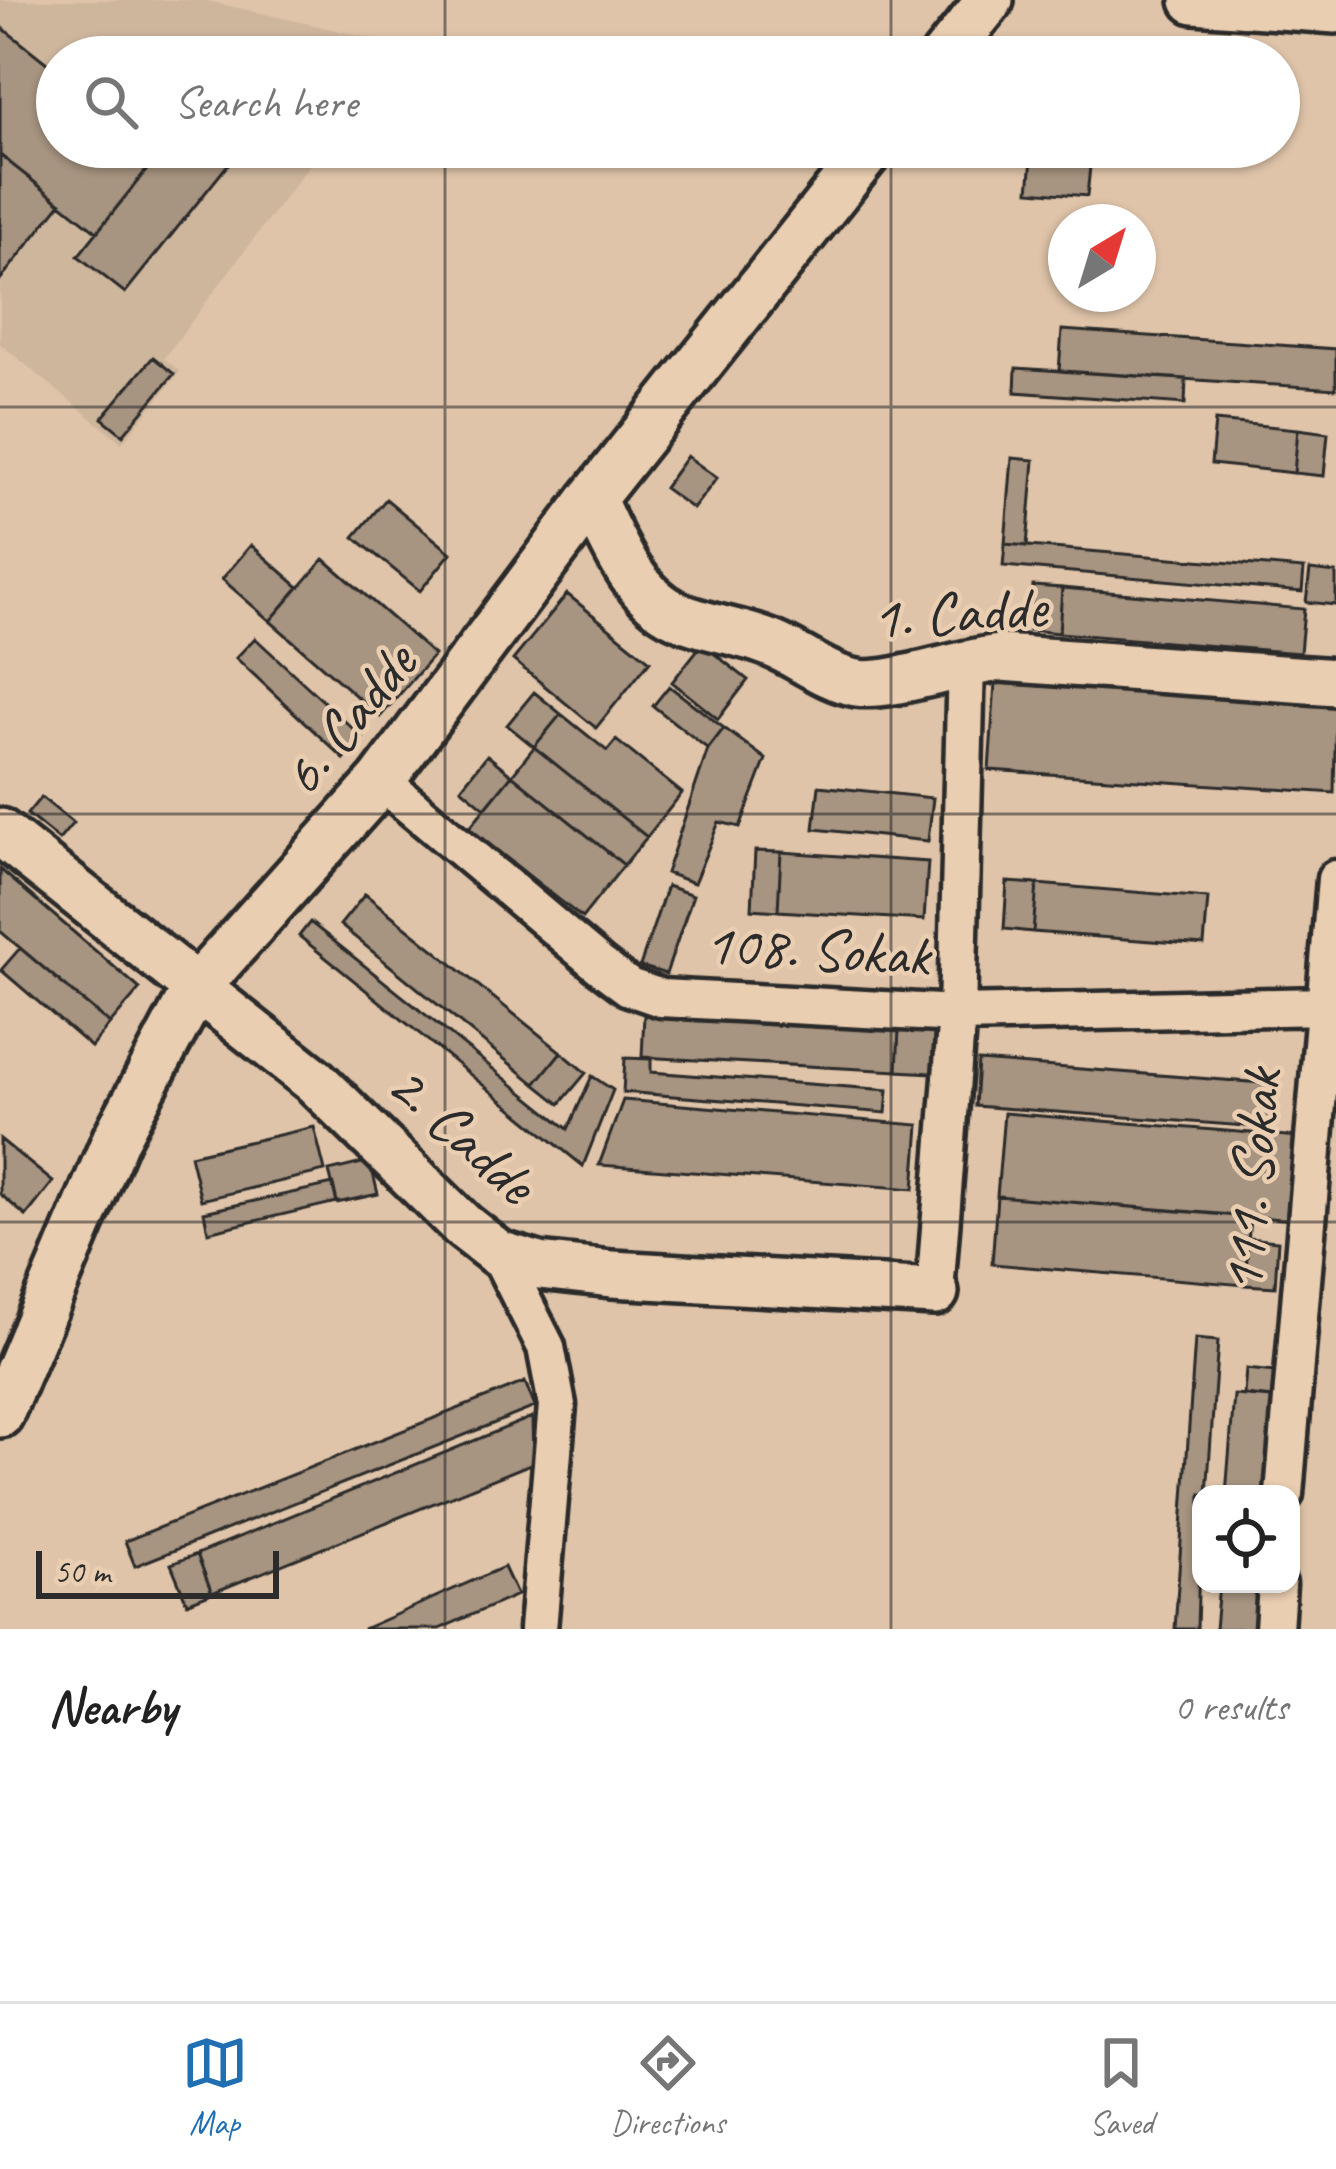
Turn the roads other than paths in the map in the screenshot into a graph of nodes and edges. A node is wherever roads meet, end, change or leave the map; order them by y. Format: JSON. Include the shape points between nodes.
{"nodes":[{"id":1,"x":989,"y":0,"type":"edge"},
{"id":2,"x":1194,"y":0,"type":"edge"},
{"id":3,"x":1336,"y":10,"type":"edge"},
{"id":4,"x":961,"y":36,"type":"edge"},
{"id":5,"x":855,"y":168,"type":"edge"},
{"id":6,"x":592,"y":499,"type":"junction"},
{"id":7,"x":966,"y":661,"type":"junction"},
{"id":8,"x":1336,"y":682,"type":"edge"},
{"id":9,"x":381,"y":781,"type":"junction"},
{"id":10,"x":0,"y":832,"type":"edge"},
{"id":11,"x":1336,"y":879,"type":"edge"},
{"id":12,"x":196,"y":988,"type":"junction"},
{"id":13,"x":1323,"y":1006,"type":"junction"},
{"id":14,"x":957,"y":1014,"type":"junction"},
{"id":15,"x":499,"y":1254,"type":"junction"},
{"id":16,"x":934,"y":1292,"type":"joint"},
{"id":17,"x":11,"y":1354,"type":"edge"},
{"id":18,"x":0,"y":1414,"type":"edge"},
{"id":19,"x":1285,"y":1485,"type":"edge"},
{"id":20,"x":1276,"y":1593,"type":"edge"},
{"id":21,"x":538,"y":1629,"type":"edge"},
{"id":22,"x":1274,"y":1629,"type":"edge"}],
"edges":[{"from":1,"to":4,"type":"street"},
{"from":2,"to":3,"type":"street"},
{"from":5,"to":6,"type":"street","name":"6. Cadde"},
{"from":6,"to":7,"type":"street","name":"1. Cadde","via":[[626,568],[677,615],[745,632],[857,683]]},
{"from":6,"to":9,"type":"street","name":"6. Cadde"},
{"from":7,"to":8,"type":"street","name":"1. Cadde"},
{"from":7,"to":14,"type":"street"},
{"from":9,"to":12,"type":"street","name":"6. Cadde"},
{"from":9,"to":14,"type":"street","name":"108. Sokak","via":[[629,987],[661,998]]},
{"from":10,"to":12,"type":"street","name":"2. Cadde"},
{"from":11,"to":13,"type":"street","name":"111. Sokak"},
{"from":12,"to":15,"type":"street","name":"2. Cadde","via":[[315,1081]]},
{"from":12,"to":17,"type":"street","name":"6. Cadde"},
{"from":13,"to":14,"type":"street","name":"108. Sokak"},
{"from":13,"to":19,"type":"street","name":"111. Sokak"},
{"from":14,"to":16,"type":"street"},
{"from":15,"to":16,"type":"street","name":"2. Cadde","via":[[612,1274]]},
{"from":15,"to":21,"type":"street","via":[[546,1347],[557,1405]]},
{"from":17,"to":18,"type":"street","name":"6. Cadde"},
{"from":20,"to":22,"type":"street"}]}
